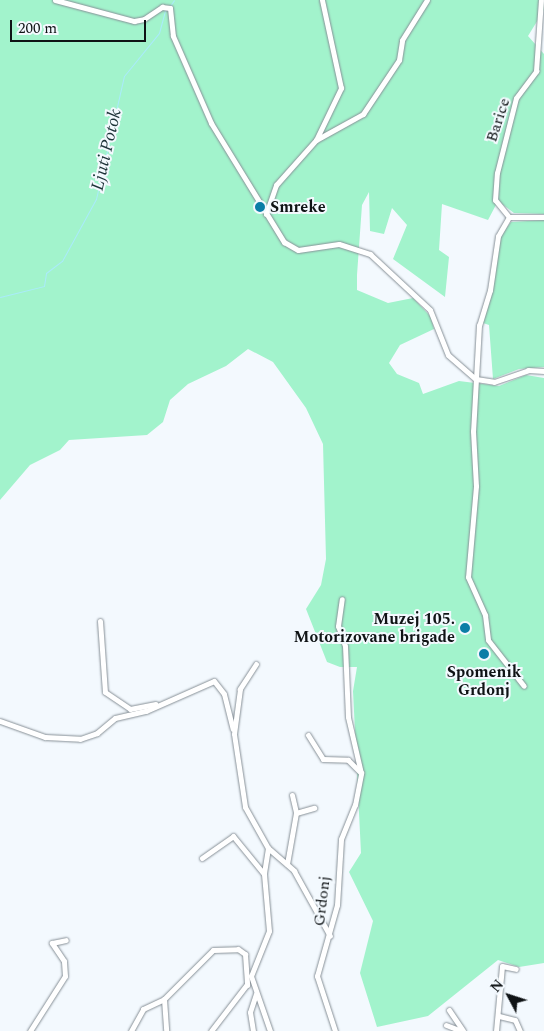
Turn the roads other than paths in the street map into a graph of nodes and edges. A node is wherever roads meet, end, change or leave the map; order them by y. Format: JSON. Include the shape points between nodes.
{"nodes":[{"id":1,"x":55,"y":0,"type":"edge"},
{"id":2,"x":322,"y":0,"type":"edge"},
{"id":3,"x":427,"y":0,"type":"edge"},
{"id":4,"x":541,"y":0,"type":"edge"},
{"id":5,"x":316,"y":140,"type":"junction"},
{"id":6,"x":266,"y":214,"type":"junction"},
{"id":7,"x":544,"y":217,"type":"edge"},
{"id":8,"x":508,"y":218,"type":"junction"},
{"id":9,"x":544,"y":371,"type":"edge"},
{"id":10,"x":476,"y":380,"type":"junction"},
{"id":11,"x":342,"y":599,"type":"dead end"},
{"id":12,"x":100,"y":621,"type":"dead end"},
{"id":13,"x":256,"y":664,"type":"dead end"},
{"id":14,"x":524,"y":686,"type":"dead end"},
{"id":15,"x":156,"y":704,"type":"junction"},
{"id":16,"x":0,"y":720,"type":"edge"},
{"id":17,"x":234,"y":734,"type":"junction"},
{"id":18,"x":308,"y":735,"type":"dead end"},
{"id":19,"x":361,"y":773,"type":"junction"},
{"id":20,"x":292,"y":795,"type":"dead end"},
{"id":21,"x":314,"y":808,"type":"dead end"},
{"id":22,"x":296,"y":813,"type":"junction"},
{"id":23,"x":268,"y":848,"type":"junction"},
{"id":24,"x":202,"y":858,"type":"dead end"},
{"id":25,"x":287,"y":864,"type":"junction"},
{"id":26,"x":264,"y":874,"type":"junction"},
{"id":27,"x":330,"y":936,"type":"junction"},
{"id":28,"x":66,"y":940,"type":"dead end"},
{"id":29,"x":516,"y":969,"type":"dead end"},
{"id":30,"x":251,"y":976,"type":"junction"},
{"id":31,"x":247,"y":985,"type":"junction"},
{"id":32,"x":256,"y":994,"type":"junction"},
{"id":33,"x":164,"y":999,"type":"junction"},
{"id":34,"x":449,"y":1010,"type":"dead end"},
{"id":35,"x":499,"y":1016,"type":"junction"},
{"id":36,"x":446,"y":1025,"type":"dead end"},
{"id":37,"x":30,"y":1031,"type":"edge"},
{"id":38,"x":131,"y":1031,"type":"edge"},
{"id":39,"x":166,"y":1031,"type":"edge"},
{"id":40,"x":211,"y":1031,"type":"edge"},
{"id":41,"x":253,"y":1031,"type":"edge"},
{"id":42,"x":270,"y":1031,"type":"edge"},
{"id":43,"x":335,"y":1031,"type":"edge"},
{"id":44,"x":496,"y":1031,"type":"edge"},
{"id":45,"x":520,"y":1031,"type":"edge"}],
"edges":[{"from":1,"to":6,"type":"street","via":[[134,21],[169,7],[173,36],[203,107]]},
{"from":2,"to":5,"type":"street","via":[[341,88]]},
{"from":3,"to":5,"type":"street","via":[[402,40],[399,60],[362,114]]},
{"from":4,"to":8,"type":"street","name":"Barice","via":[[536,71],[516,98],[497,173],[495,200]]},
{"from":5,"to":6,"type":"street","via":[[276,185]]},
{"from":6,"to":10,"type":"street","via":[[284,242],[298,250],[339,244],[370,254],[430,310],[448,355]]},
{"from":7,"to":8,"type":"street"},
{"from":8,"to":10,"type":"street","via":[[498,236],[490,290],[480,325]]},
{"from":9,"to":10,"type":"street","via":[[528,370],[494,382]]},
{"from":10,"to":14,"type":"street","via":[[476,486],[469,584],[485,615],[488,640]]},
{"from":11,"to":19,"type":"street","via":[[338,626],[345,646],[348,718]]},
{"from":12,"to":15,"type":"street","via":[[105,692],[130,709]]},
{"from":13,"to":17,"type":"street","via":[[240,689]]},
{"from":15,"to":16,"type":"street","via":[[146,711],[115,718],[96,733],[80,739],[45,737]]},
{"from":15,"to":17,"type":"street","via":[[193,694],[214,681],[224,694]]},
{"from":17,"to":23,"type":"street","via":[[245,807]]},
{"from":18,"to":19,"type":"street","via":[[324,759],[348,760]]},
{"from":19,"to":27,"type":"street","name":"Grdonj","via":[[360,788],[340,839],[337,905]]},
{"from":20,"to":22,"type":"street"},
{"from":21,"to":22,"type":"street"},
{"from":22,"to":25,"type":"street"},
{"from":23,"to":25,"type":"street"},
{"from":23,"to":26,"type":"street"},
{"from":24,"to":26,"type":"street","via":[[233,836]]},
{"from":25,"to":27,"type":"street"},
{"from":26,"to":30,"type":"street","via":[[269,931]]},
{"from":27,"to":43,"type":"street","name":"Grdonj","via":[[317,984]]},
{"from":28,"to":37,"type":"street","via":[[52,943],[64,961],[65,976]]},
{"from":29,"to":35,"type":"street","via":[[502,966]]},
{"from":30,"to":31,"type":"street"},
{"from":30,"to":32,"type":"street"},
{"from":31,"to":33,"type":"street","via":[[245,954],[219,948],[192,966]]},
{"from":31,"to":40,"type":"street"},
{"from":32,"to":41,"type":"street","via":[[251,1006]]},
{"from":32,"to":42,"type":"street"},
{"from":33,"to":38,"type":"street","via":[[143,1009]]},
{"from":33,"to":39,"type":"street"},
{"from":34,"to":36,"type":"street","via":[[463,1031]]},
{"from":35,"to":44,"type":"street"},
{"from":35,"to":45,"type":"street","via":[[515,1020]]}]}
